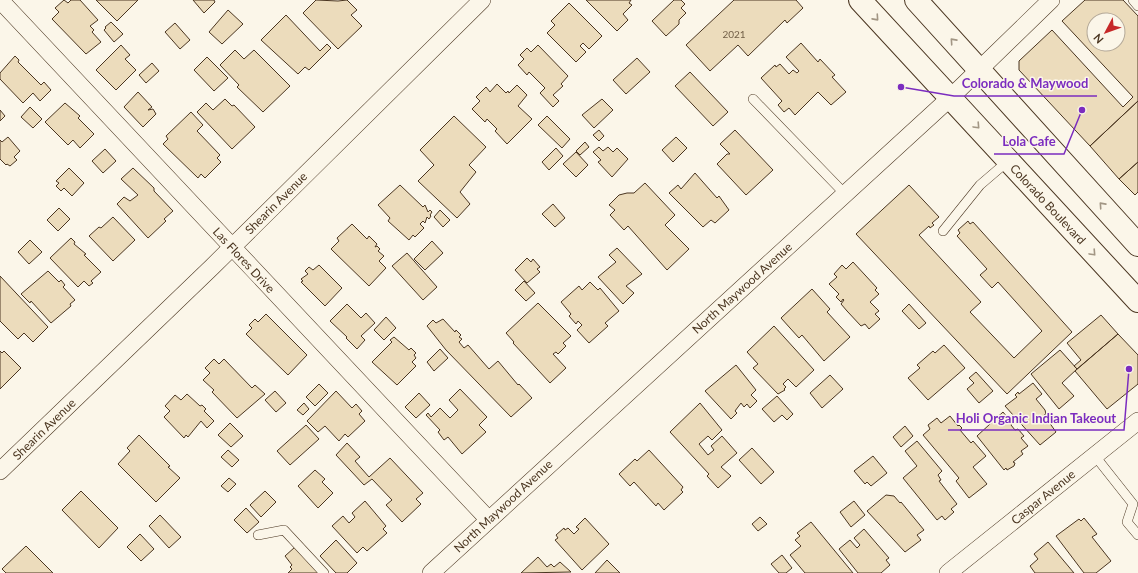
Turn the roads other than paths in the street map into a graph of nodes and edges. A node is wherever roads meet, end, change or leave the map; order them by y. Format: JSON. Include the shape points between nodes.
{"nodes":[{"id":1,"x":0,"y":0,"type":"edge"},
{"id":2,"x":482,"y":0,"type":"edge"},
{"id":3,"x":860,"y":0,"type":"edge"},
{"id":4,"x":916,"y":0,"type":"edge"},
{"id":5,"x":1051,"y":0,"type":"edge"},
{"id":6,"x":1133,"y":0,"type":"edge"},
{"id":7,"x":1138,"y":6,"type":"edge"},
{"id":8,"x":980,"y":70,"type":"junction"},
{"id":9,"x":950,"y":98,"type":"junction"},
{"id":10,"x":754,"y":99,"type":"dead end"},
{"id":11,"x":1008,"y":161,"type":"junction"},
{"id":12,"x":845,"y":194,"type":"junction"},
{"id":13,"x":943,"y":231,"type":"dead end"},
{"id":14,"x":1138,"y":244,"type":"edge"},
{"id":15,"x":232,"y":247,"type":"junction"},
{"id":16,"x":1138,"y":301,"type":"edge"},
{"id":17,"x":1138,"y":421,"type":"edge"},
{"id":18,"x":1095,"y":456,"type":"junction"},
{"id":19,"x":0,"y":471,"type":"edge"},
{"id":20,"x":489,"y":520,"type":"junction"},
{"id":21,"x":258,"y":535,"type":"dead end"},
{"id":22,"x":1138,"y":536,"type":"edge"},
{"id":23,"x":324,"y":573,"type":"edge"},
{"id":24,"x":432,"y":573,"type":"edge"},
{"id":25,"x":948,"y":573,"type":"edge"}],
"edges":[{"from":1,"to":15,"type":"street","name":"Las Flores Drive"},
{"from":2,"to":15,"type":"street","name":"Shearin Avenue"},
{"from":3,"to":9,"type":"main road","name":"Colorado Boulevard","one_way":true},
{"from":8,"to":4,"type":"main road","one_way":true},
{"from":5,"to":8,"type":"street","name":"North Maywood Avenue"},
{"from":6,"to":7,"type":"lane"},
{"from":8,"to":9,"type":"street","name":"North Maywood Avenue"},
{"from":14,"to":8,"type":"main road","one_way":true},
{"from":9,"to":11,"type":"main road","name":"Colorado Boulevard","one_way":true},
{"from":9,"to":12,"type":"street","name":"North Maywood Avenue"},
{"from":10,"to":12,"type":"lane"},
{"from":11,"to":13,"type":"lane","via":[[980,185]]},
{"from":11,"to":16,"type":"main road","name":"Colorado Boulevard","one_way":true},
{"from":12,"to":20,"type":"street","name":"North Maywood Avenue"},
{"from":15,"to":19,"type":"street","name":"Shearin Avenue"},
{"from":15,"to":20,"type":"street","name":"Las Flores Drive"},
{"from":17,"to":18,"type":"street","name":"Caspar Avenue"},
{"from":18,"to":22,"type":"lane","via":[[1134,504],[1127,522]]},
{"from":18,"to":25,"type":"street","name":"Caspar Avenue"},
{"from":20,"to":24,"type":"street","name":"North Maywood Avenue"},
{"from":21,"to":23,"type":"lane","via":[[284,530]]}]}
